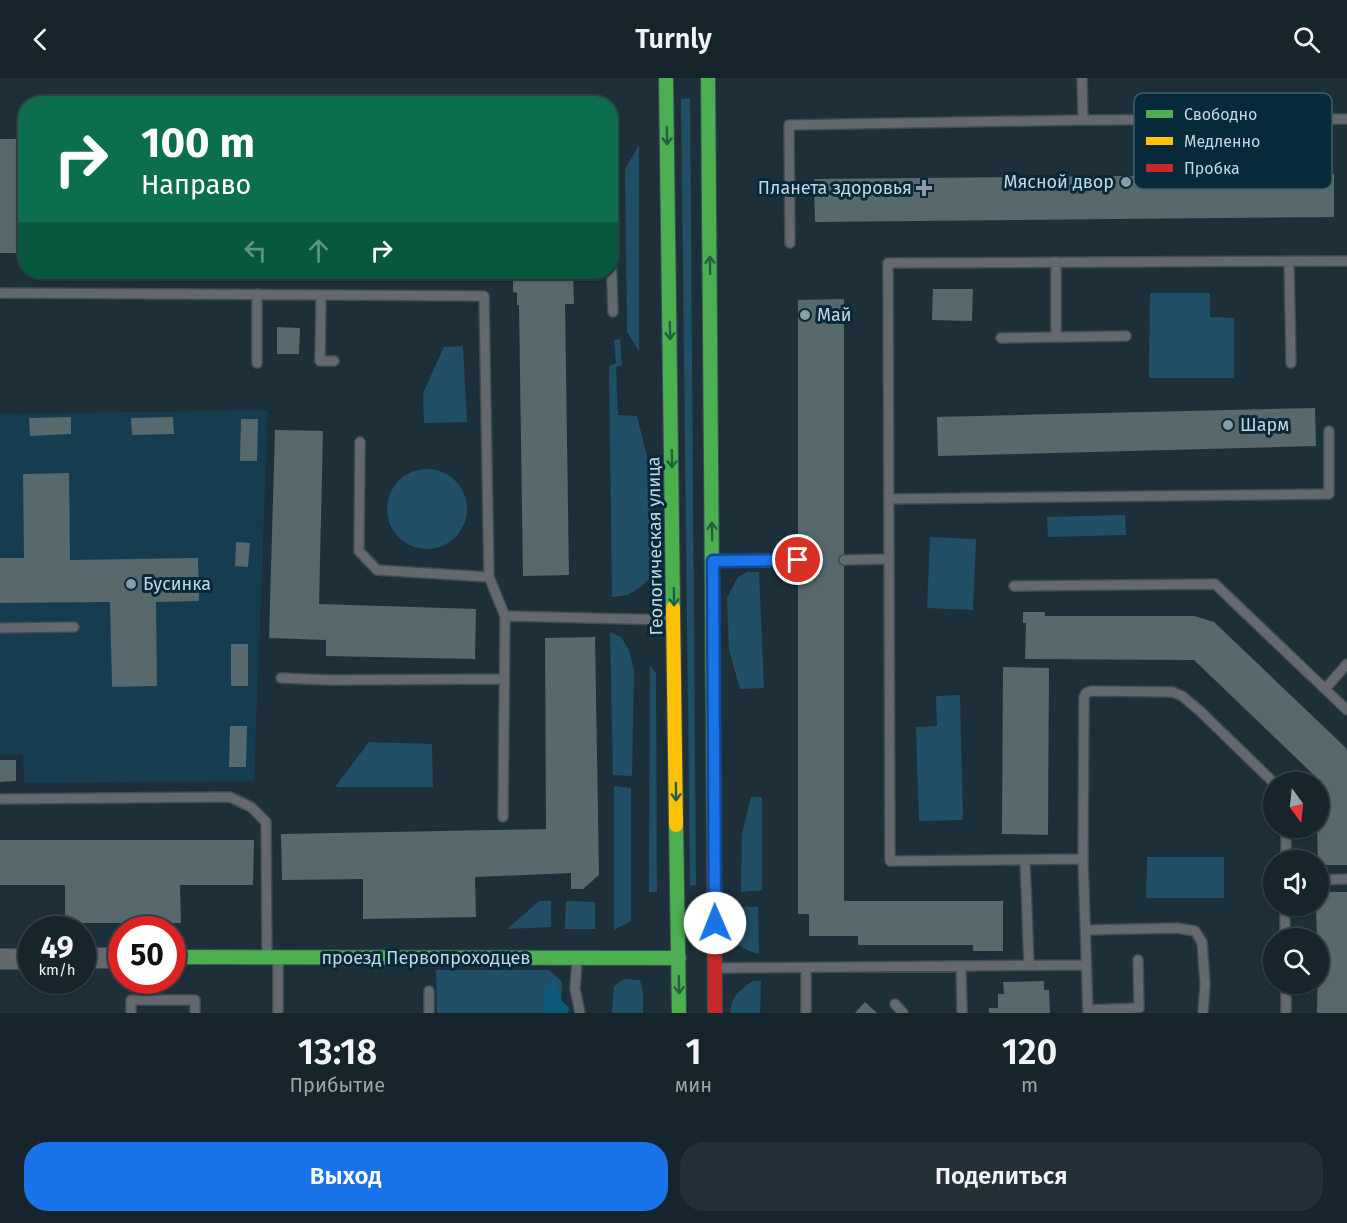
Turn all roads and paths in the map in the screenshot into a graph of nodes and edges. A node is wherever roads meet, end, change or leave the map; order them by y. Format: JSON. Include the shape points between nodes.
{"nodes":[{"id":1,"x":666,"y":78,"type":"edge"},
{"id":2,"x":708,"y":78,"type":"edge"},
{"id":3,"x":1082,"y":78,"type":"edge"},
{"id":4,"x":1332,"y":119,"type":"edge"},
{"id":5,"x":1347,"y":119,"type":"edge"},
{"id":6,"x":1083,"y":120,"type":"junction"},
{"id":7,"x":1134,"y":120,"type":"edge"},
{"id":8,"x":790,"y":243,"type":"dead end"},
{"id":9,"x":1289,"y":261,"type":"junction"},
{"id":10,"x":1347,"y":261,"type":"edge"},
{"id":11,"x":1056,"y":262,"type":"junction"},
{"id":12,"x":612,"y":279,"type":"edge"},
{"id":13,"x":0,"y":293,"type":"edge"},
{"id":14,"x":257,"y":294,"type":"junction"},
{"id":15,"x":321,"y":295,"type":"junction"},
{"id":16,"x":613,"y":312,"type":"dead end"},
{"id":17,"x":1126,"y":336,"type":"dead end"},
{"id":18,"x":1056,"y":337,"type":"junction"},
{"id":19,"x":1001,"y":338,"type":"dead end"},
{"id":20,"x":334,"y":361,"type":"dead end"},
{"id":21,"x":257,"y":363,"type":"dead end"},
{"id":22,"x":1291,"y":363,"type":"dead end"},
{"id":23,"x":1329,"y":431,"type":"dead end"},
{"id":24,"x":360,"y":442,"type":"dead end"},
{"id":25,"x":889,"y":499,"type":"junction"},
{"id":26,"x":889,"y":559,"type":"junction"},
{"id":27,"x":798,"y":560,"type":"dead end"},
{"id":28,"x":844,"y":560,"type":"dead end"},
{"id":29,"x":713,"y":561,"type":"junction"},
{"id":30,"x":489,"y":577,"type":"junction"},
{"id":31,"x":1014,"y":586,"type":"dead end"},
{"id":32,"x":505,"y":616,"type":"junction"},
{"id":33,"x":674,"y":621,"type":"junction"},
{"id":34,"x":74,"y":627,"type":"dead end"},
{"id":35,"x":0,"y":628,"type":"edge"},
{"id":36,"x":1347,"y":664,"type":"edge"},
{"id":37,"x":281,"y":678,"type":"dead end"},
{"id":38,"x":504,"y":679,"type":"junction"},
{"id":39,"x":1325,"y":689,"type":"junction"},
{"id":40,"x":1347,"y":710,"type":"edge"},
{"id":41,"x":1263,"y":772,"type":"edge"},
{"id":42,"x":0,"y":799,"type":"edge"},
{"id":43,"x":503,"y":817,"type":"dead end"},
{"id":44,"x":1083,"y":859,"type":"junction"},
{"id":45,"x":1025,"y":860,"type":"junction"},
{"id":46,"x":1347,"y":879,"type":"edge"},
{"id":47,"x":1329,"y":880,"type":"edge"},
{"id":48,"x":1086,"y":930,"type":"junction"},
{"id":49,"x":186,"y":957,"type":"edge"},
{"id":50,"x":272,"y":957,"type":"junction"},
{"id":51,"x":679,"y":958,"type":"junction"},
{"id":52,"x":0,"y":959,"type":"edge"},
{"id":53,"x":18,"y":959,"type":"edge"},
{"id":54,"x":577,"y":959,"type":"junction"},
{"id":55,"x":1138,"y":960,"type":"dead end"},
{"id":56,"x":1029,"y":965,"type":"junction"},
{"id":57,"x":1086,"y":965,"type":"junction"},
{"id":58,"x":961,"y":966,"type":"junction"},
{"id":59,"x":716,"y":968,"type":"junction"},
{"id":60,"x":806,"y":968,"type":"junction"},
{"id":61,"x":429,"y":991,"type":"dead end"},
{"id":62,"x":1286,"y":994,"type":"edge"},
{"id":63,"x":895,"y":1004,"type":"dead end"},
{"id":64,"x":1088,"y":1011,"type":"edge"},
{"id":65,"x":131,"y":1013,"type":"edge"},
{"id":66,"x":195,"y":1013,"type":"edge"},
{"id":67,"x":278,"y":1013,"type":"edge"},
{"id":68,"x":429,"y":1013,"type":"edge"},
{"id":69,"x":580,"y":1013,"type":"edge"},
{"id":70,"x":679,"y":1013,"type":"edge"},
{"id":71,"x":716,"y":1013,"type":"edge"},
{"id":72,"x":806,"y":1013,"type":"edge"},
{"id":73,"x":903,"y":1013,"type":"edge"},
{"id":74,"x":962,"y":1013,"type":"edge"},
{"id":75,"x":1203,"y":1013,"type":"edge"},
{"id":76,"x":1286,"y":1013,"type":"edge"}],
"edges":[{"from":1,"to":33,"type":"main road","name":"Геологическая улица","one_way":true},
{"from":29,"to":2,"type":"main road","one_way":true},
{"from":3,"to":6,"type":"lane"},
{"from":4,"to":5,"type":"lane"},
{"from":6,"to":7,"type":"lane"},
{"from":6,"to":8,"type":"lane","via":[[789,125]]},
{"from":9,"to":10,"type":"lane"},
{"from":9,"to":11,"type":"lane"},
{"from":9,"to":22,"type":"lane"},
{"from":11,"to":18,"type":"lane"},
{"from":11,"to":25,"type":"lane","via":[[888,263]]},
{"from":12,"to":16,"type":"lane"},
{"from":13,"to":14,"type":"lane"},
{"from":14,"to":15,"type":"lane"},
{"from":14,"to":21,"type":"lane"},
{"from":15,"to":20,"type":"lane","via":[[320,362]]},
{"from":15,"to":30,"type":"lane","via":[[484,296]]},
{"from":17,"to":18,"type":"lane"},
{"from":18,"to":19,"type":"lane"},
{"from":23,"to":25,"type":"lane","via":[[1329,494]]},
{"from":24,"to":30,"type":"lane","via":[[360,551],[376,570]]},
{"from":25,"to":26,"type":"lane"},
{"from":26,"to":28,"type":"lane"},
{"from":26,"to":45,"type":"lane","via":[[890,861]]},
{"from":27,"to":29,"type":"lane"},
{"from":29,"to":59,"type":"main road"},
{"from":30,"to":32,"type":"lane"},
{"from":31,"to":39,"type":"lane","via":[[1215,584]]},
{"from":32,"to":33,"type":"lane"},
{"from":32,"to":38,"type":"lane"},
{"from":33,"to":51,"type":"main road","name":"Геологическая улица","one_way":true},
{"from":34,"to":35,"type":"lane"},
{"from":36,"to":39,"type":"lane"},
{"from":37,"to":38,"type":"lane"},
{"from":38,"to":43,"type":"lane"},
{"from":39,"to":40,"type":"lane"},
{"from":41,"to":44,"type":"lane","via":[[1182,696],[1173,692],[1086,693]]},
{"from":42,"to":50,"type":"lane","via":[[230,797],[251,807],[266,822]]},
{"from":44,"to":45,"type":"lane"},
{"from":44,"to":48,"type":"lane"},
{"from":45,"to":56,"type":"lane"},
{"from":46,"to":47,"type":"lane"},
{"from":48,"to":57,"type":"lane"},
{"from":48,"to":75,"type":"lane","via":[[1177,928],[1195,932],[1202,942]]},
{"from":49,"to":50,"type":"main road","name":"проезд Первопроходцев"},
{"from":50,"to":54,"type":"main road","name":"проезд Первопроходцев"},
{"from":50,"to":67,"type":"lane"},
{"from":51,"to":54,"type":"main road","name":"проезд Первопроходцев"},
{"from":51,"to":70,"type":"main road","name":"Геологическая улица","one_way":true},
{"from":52,"to":53,"type":"street"},
{"from":54,"to":69,"type":"lane","via":[[575,989]]},
{"from":55,"to":64,"type":"lane","via":[[1139,1008]]},
{"from":56,"to":57,"type":"lane"},
{"from":56,"to":58,"type":"lane"},
{"from":57,"to":64,"type":"lane"},
{"from":58,"to":60,"type":"lane"},
{"from":58,"to":74,"type":"lane"},
{"from":59,"to":60,"type":"lane"},
{"from":59,"to":71,"type":"main road"},
{"from":60,"to":72,"type":"lane"},
{"from":61,"to":68,"type":"lane"},
{"from":62,"to":76,"type":"lane"},
{"from":63,"to":73,"type":"lane"},
{"from":65,"to":66,"type":"lane","via":[[131,1000],[195,1000]]}]}
